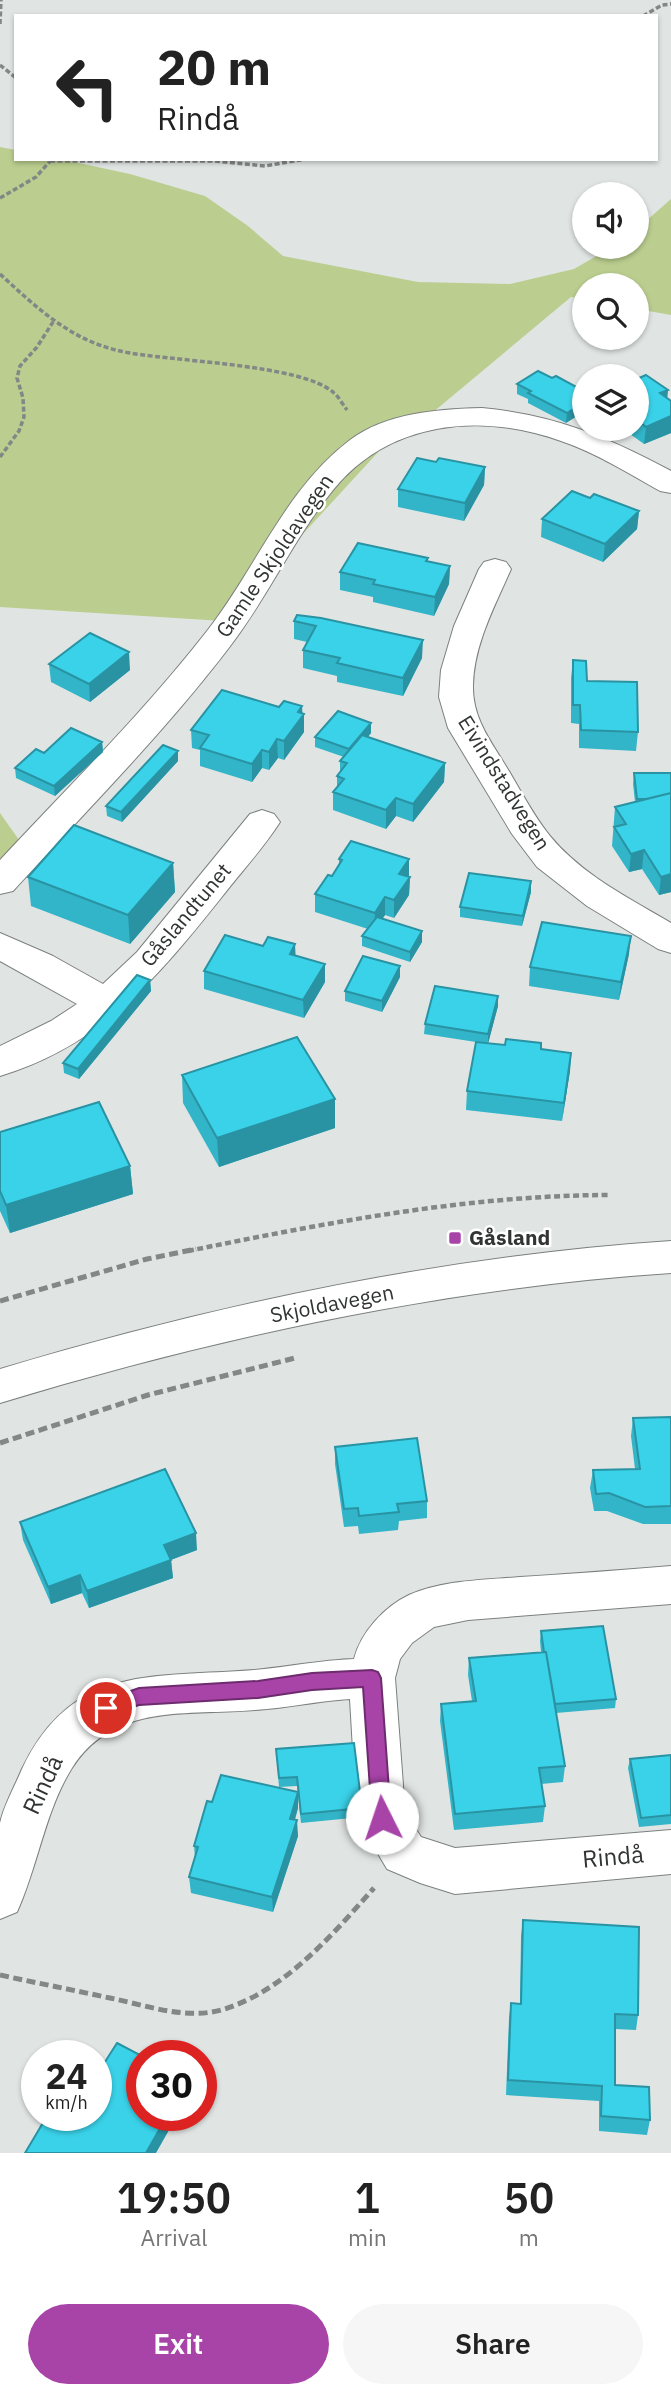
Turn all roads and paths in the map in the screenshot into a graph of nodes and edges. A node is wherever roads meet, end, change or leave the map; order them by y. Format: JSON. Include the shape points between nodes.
{"nodes":[{"id":1,"x":1,"y":0,"type":"edge"},
{"id":2,"x":671,"y":4,"type":"edge"},
{"id":3,"x":646,"y":14,"type":"edge"},
{"id":4,"x":0,"y":23,"type":"edge"},
{"id":5,"x":50,"y":161,"type":"edge"},
{"id":6,"x":215,"y":161,"type":"edge"},
{"id":7,"x":294,"y":161,"type":"edge"},
{"id":8,"x":0,"y":198,"type":"edge"},
{"id":9,"x":0,"y":274,"type":"edge"},
{"id":10,"x":53,"y":322,"type":"junction"},
{"id":11,"x":380,"y":436,"type":"junction"},
{"id":12,"x":0,"y":457,"type":"edge"},
{"id":13,"x":671,"y":484,"type":"edge"},
{"id":14,"x":495,"y":569,"type":"dead end"},
{"id":15,"x":262,"y":822,"type":"dead end"},
{"id":16,"x":0,"y":882,"type":"edge"},
{"id":17,"x":671,"y":940,"type":"edge"},
{"id":18,"x":0,"y":946,"type":"edge"},
{"id":19,"x":106,"y":1003,"type":"junction"},
{"id":20,"x":0,"y":1062,"type":"edge"},
{"id":21,"x":611,"y":1195,"type":"dead end"},
{"id":22,"x":671,"y":1257,"type":"edge"},
{"id":23,"x":0,"y":1301,"type":"edge"},
{"id":24,"x":307,"y":1354,"type":"dead end"},
{"id":25,"x":0,"y":1386,"type":"edge"},
{"id":26,"x":0,"y":1443,"type":"edge"},
{"id":27,"x":671,"y":1585,"type":"edge"},
{"id":28,"x":372,"y":1678,"type":"junction"},
{"id":29,"x":671,"y":1852,"type":"edge"},
{"id":30,"x":404,"y":1853,"type":"junction"},
{"id":31,"x":0,"y":1896,"type":"edge"},
{"id":32,"x":0,"y":1975,"type":"edge"}],
"edges":[{"from":1,"to":4,"type":"path"},
{"from":2,"to":3,"type":"path"},
{"from":5,"to":8,"type":"path","via":[[36,177]]},
{"from":6,"to":7,"type":"path","via":[[265,166]]},
{"from":9,"to":10,"type":"path"},
{"from":10,"to":11,"type":"path","via":[[119,351],[300,377],[334,392],[351,414]]},
{"from":10,"to":12,"type":"path","via":[[20,366],[17,379],[24,417]]},
{"from":11,"to":13,"type":"street","name":"Gamle Skjoldavegen","via":[[414,423],[446,418],[540,425],[596,444]]},
{"from":11,"to":16,"type":"street","name":"Gamle Skjoldavegen","via":[[341,462],[320,485],[255,588],[197,667]]},
{"from":14,"to":17,"type":"street","name":"Eivindstadvegen","via":[[462,650],[455,684],[457,710],[468,735],[538,845],[582,883]]},
{"from":15,"to":19,"type":"street","name":"Gåslandtunet","via":[[150,961]]},
{"from":18,"to":19,"type":"street"},
{"from":19,"to":20,"type":"street","name":"Gåslandtunet","via":[[64,1031]]},
{"from":21,"to":23,"type":"path","via":[[565,1195],[313,1226],[147,1259]]},
{"from":22,"to":25,"type":"street","name":"Skjoldavegen","via":[[460,1279],[211,1328],[95,1356]]},
{"from":24,"to":26,"type":"path","via":[[148,1395]]},
{"from":27,"to":28,"type":"street","via":[[468,1601],[423,1609],[396,1629],[379,1651]]},
{"from":28,"to":30,"type":"street","via":[[382,1818]]},
{"from":28,"to":31,"type":"street","name":"Rindå","via":[[139,1697],[106,1708],[80,1724],[57,1751],[33,1800]]},
{"from":29,"to":30,"type":"street","name":"Rindå","via":[[455,1871]]},
{"from":30,"to":32,"type":"path","via":[[345,1921],[284,1977],[220,2010],[163,2009]]}]}
